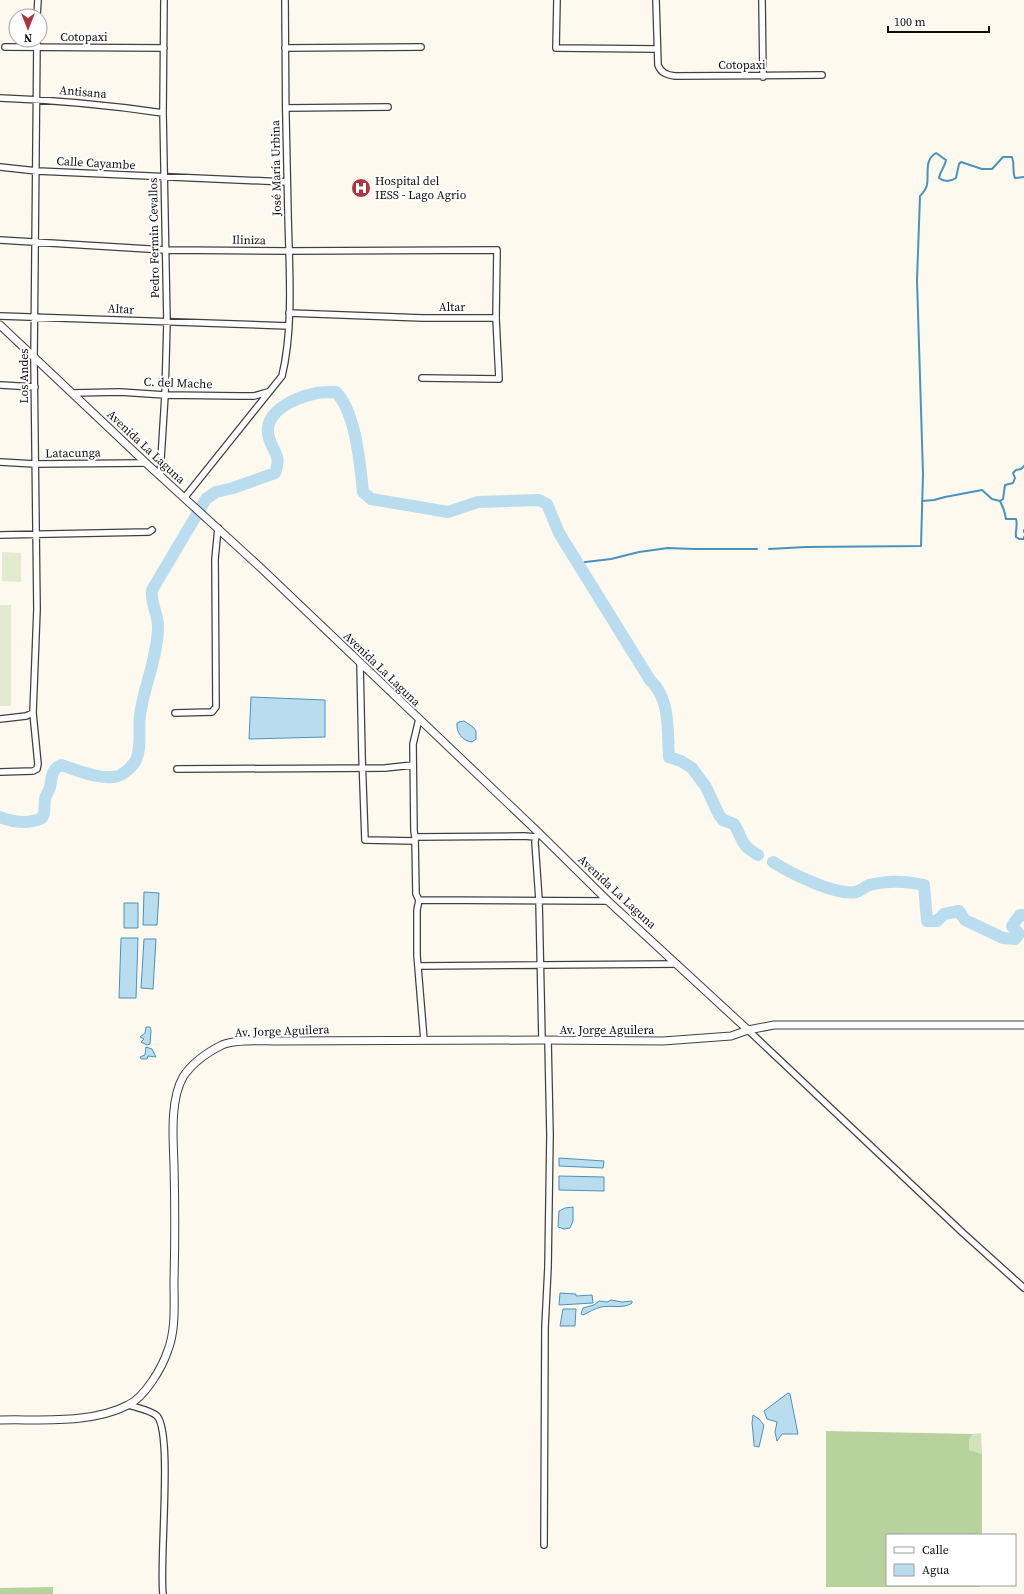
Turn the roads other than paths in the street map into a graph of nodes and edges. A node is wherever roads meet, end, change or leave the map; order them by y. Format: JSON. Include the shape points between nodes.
{"nodes":[{"id":1,"x":164,"y":0,"type":"edge"},
{"id":2,"x":285,"y":0,"type":"edge"},
{"id":3,"x":557,"y":0,"type":"edge"},
{"id":4,"x":656,"y":0,"type":"edge"},
{"id":5,"x":762,"y":0,"type":"edge"},
{"id":6,"x":421,"y":47,"type":"dead end"},
{"id":7,"x":37,"y":48,"type":"edge"},
{"id":8,"x":48,"y":48,"type":"edge"},
{"id":9,"x":164,"y":48,"type":"junction"},
{"id":10,"x":285,"y":48,"type":"junction"},
{"id":11,"x":657,"y":49,"type":"junction"},
{"id":12,"x":822,"y":75,"type":"dead end"},
{"id":13,"x":763,"y":77,"type":"junction"},
{"id":14,"x":0,"y":98,"type":"edge"},
{"id":15,"x":36,"y":99,"type":"junction"},
{"id":16,"x":388,"y":107,"type":"dead end"},
{"id":17,"x":286,"y":108,"type":"junction"},
{"id":18,"x":163,"y":113,"type":"junction"},
{"id":19,"x":0,"y":167,"type":"edge"},
{"id":20,"x":37,"y":171,"type":"junction"},
{"id":21,"x":164,"y":177,"type":"junction"},
{"id":22,"x":287,"y":182,"type":"junction"},
{"id":23,"x":0,"y":240,"type":"edge"},
{"id":24,"x":36,"y":242,"type":"junction"},
{"id":25,"x":165,"y":250,"type":"junction"},
{"id":26,"x":289,"y":252,"type":"junction"},
{"id":27,"x":289,"y":313,"type":"junction"},
{"id":28,"x":0,"y":316,"type":"edge"},
{"id":29,"x":35,"y":316,"type":"junction"},
{"id":30,"x":496,"y":318,"type":"junction"},
{"id":31,"x":167,"y":322,"type":"junction"},
{"id":32,"x":0,"y":325,"type":"edge"},
{"id":33,"x":289,"y":326,"type":"junction"},
{"id":34,"x":34,"y":359,"type":"junction"},
{"id":35,"x":422,"y":378,"type":"dead end"},
{"id":36,"x":0,"y":385,"type":"edge"},
{"id":37,"x":35,"y":387,"type":"junction"},
{"id":38,"x":269,"y":392,"type":"junction"},
{"id":39,"x":73,"y":393,"type":"junction"},
{"id":40,"x":165,"y":395,"type":"junction"},
{"id":41,"x":0,"y":462,"type":"edge"},
{"id":42,"x":146,"y":463,"type":"junction"},
{"id":43,"x":35,"y":464,"type":"junction"},
{"id":44,"x":160,"y":475,"type":"junction"},
{"id":45,"x":185,"y":497,"type":"junction"},
{"id":46,"x":218,"y":528,"type":"junction"},
{"id":47,"x":152,"y":530,"type":"dead end"},
{"id":48,"x":0,"y":535,"type":"edge"},
{"id":49,"x":36,"y":535,"type":"junction"},
{"id":50,"x":360,"y":663,"type":"junction"},
{"id":51,"x":33,"y":713,"type":"junction"},
{"id":52,"x":175,"y":714,"type":"dead end"},
{"id":53,"x":0,"y":719,"type":"edge"},
{"id":54,"x":419,"y":719,"type":"junction"},
{"id":55,"x":413,"y":765,"type":"junction"},
{"id":56,"x":177,"y":768,"type":"dead end"},
{"id":57,"x":363,"y":768,"type":"junction"},
{"id":58,"x":0,"y":772,"type":"edge"},
{"id":59,"x":538,"y":835,"type":"junction"},
{"id":60,"x":415,"y":839,"type":"junction"},
{"id":61,"x":419,"y":900,"type":"junction"},
{"id":62,"x":539,"y":900,"type":"junction"},
{"id":63,"x":608,"y":901,"type":"junction"},
{"id":64,"x":540,"y":964,"type":"junction"},
{"id":65,"x":677,"y":964,"type":"junction"},
{"id":66,"x":419,"y":966,"type":"junction"},
{"id":67,"x":1024,"y":1026,"type":"edge"},
{"id":68,"x":748,"y":1030,"type":"junction"},
{"id":69,"x":424,"y":1040,"type":"junction"},
{"id":70,"x":545,"y":1040,"type":"junction"},
{"id":71,"x":1024,"y":1288,"type":"edge"},
{"id":72,"x":129,"y":1405,"type":"junction"},
{"id":73,"x":0,"y":1420,"type":"edge"},
{"id":74,"x":544,"y":1545,"type":"dead end"},
{"id":75,"x":164,"y":1594,"type":"edge"}],
"edges":[{"from":1,"to":9,"type":"street","name":"Pedro Fermin Cevallos"},
{"from":2,"to":10,"type":"street","name":"José María Urbina"},
{"from":3,"to":11,"type":"street","via":[[556,48]]},
{"from":4,"to":11,"type":"street"},
{"from":5,"to":13,"type":"street"},
{"from":6,"to":10,"type":"street"},
{"from":7,"to":15,"type":"street","name":"Los Andes"},
{"from":8,"to":9,"type":"street","name":"Cotopaxi"},
{"from":9,"to":18,"type":"street","name":"Pedro Fermin Cevallos"},
{"from":10,"to":17,"type":"street","name":"José María Urbina"},
{"from":11,"to":13,"type":"street","name":"Cotopaxi","via":[[658,65],[662,72],[675,76]]},
{"from":12,"to":13,"type":"street","name":"Cotopaxi"},
{"from":14,"to":15,"type":"street","name":"Antisana"},
{"from":15,"to":18,"type":"street","name":"Antisana"},
{"from":15,"to":20,"type":"street","name":"Los Andes"},
{"from":16,"to":17,"type":"street"},
{"from":17,"to":22,"type":"street","name":"José María Urbina"},
{"from":18,"to":21,"type":"street","name":"Pedro Fermin Cevallos"},
{"from":19,"to":20,"type":"street","name":"Calle Cayambe"},
{"from":20,"to":21,"type":"street","name":"Calle Cayambe"},
{"from":20,"to":24,"type":"street","name":"Los Andes"},
{"from":21,"to":22,"type":"street","name":"Calle Cayambe"},
{"from":21,"to":25,"type":"street","name":"Pedro Fermin Cevallos"},
{"from":22,"to":26,"type":"street","name":"José María Urbina"},
{"from":23,"to":24,"type":"street","name":"Iliniza"},
{"from":24,"to":25,"type":"street","name":"Iliniza"},
{"from":24,"to":29,"type":"street","name":"Los Andes"},
{"from":25,"to":26,"type":"street","name":"Iliniza"},
{"from":25,"to":31,"type":"street","name":"Pedro Fermin Cevallos"},
{"from":26,"to":27,"type":"street","name":"José María Urbina"},
{"from":26,"to":30,"type":"street","name":"Iliniza","via":[[497,250]]},
{"from":27,"to":30,"type":"street","name":"Altar"},
{"from":27,"to":33,"type":"street","name":"José María Urbina"},
{"from":28,"to":29,"type":"street","name":"Altar"},
{"from":29,"to":31,"type":"street","name":"Altar"},
{"from":29,"to":34,"type":"street","name":"Los Andes"},
{"from":30,"to":35,"type":"street","via":[[499,379]]},
{"from":31,"to":33,"type":"street","name":"Altar"},
{"from":31,"to":40,"type":"street","name":"Pedro Fermin Cevallos"},
{"from":32,"to":34,"type":"street","name":"Avenida La Laguna"},
{"from":33,"to":38,"type":"street","name":"José María Urbina","via":[[282,376]]},
{"from":34,"to":37,"type":"street","name":"Los Andes"},
{"from":34,"to":39,"type":"street","name":"Avenida La Laguna"},
{"from":36,"to":37,"type":"street"},
{"from":37,"to":43,"type":"street","name":"Los Andes"},
{"from":38,"to":40,"type":"street","name":"C. del Mache","via":[[254,396]]},
{"from":38,"to":45,"type":"street"},
{"from":39,"to":40,"type":"street","name":"C. del Mache","via":[[120,392]]},
{"from":39,"to":42,"type":"street","name":"Avenida La Laguna"},
{"from":40,"to":44,"type":"street","name":"Pedro Fermin Cevallos"},
{"from":41,"to":43,"type":"street","name":"Latacunga"},
{"from":42,"to":43,"type":"street","name":"Latacunga"},
{"from":42,"to":44,"type":"street","name":"Avenida La Laguna"},
{"from":43,"to":49,"type":"street","name":"Los Andes"},
{"from":44,"to":45,"type":"street","name":"Avenida La Laguna"},
{"from":45,"to":46,"type":"street","name":"Avenida La Laguna"},
{"from":46,"to":50,"type":"street","name":"Avenida La Laguna"},
{"from":46,"to":52,"type":"street","via":[[215,559],[216,707],[212,712]]},
{"from":47,"to":49,"type":"street"},
{"from":48,"to":49,"type":"street"},
{"from":49,"to":51,"type":"street","name":"Los Andes"},
{"from":50,"to":54,"type":"street","name":"Avenida La Laguna"},
{"from":50,"to":57,"type":"street"},
{"from":51,"to":53,"type":"street"},
{"from":51,"to":58,"type":"street","name":"Los Andes","via":[[37,769]]},
{"from":54,"to":55,"type":"street","via":[[413,744]]},
{"from":54,"to":59,"type":"street","name":"Avenida La Laguna"},
{"from":55,"to":57,"type":"street"},
{"from":55,"to":60,"type":"street"},
{"from":56,"to":57,"type":"street"},
{"from":57,"to":60,"type":"street","via":[[365,840]]},
{"from":59,"to":60,"type":"street"},
{"from":59,"to":62,"type":"street"},
{"from":59,"to":63,"type":"street","name":"Avenida La Laguna"},
{"from":60,"to":61,"type":"street","via":[[416,894]]},
{"from":61,"to":62,"type":"street"},
{"from":61,"to":66,"type":"street"},
{"from":62,"to":63,"type":"street"},
{"from":62,"to":64,"type":"street"},
{"from":63,"to":65,"type":"street","name":"Avenida La Laguna"},
{"from":64,"to":65,"type":"street"},
{"from":64,"to":66,"type":"street"},
{"from":64,"to":70,"type":"street"},
{"from":65,"to":68,"type":"street","name":"Avenida La Laguna"},
{"from":66,"to":69,"type":"street"},
{"from":67,"to":68,"type":"street","name":"Av. Jorge Aguilera","via":[[774,1025]]},
{"from":68,"to":70,"type":"street","name":"Av. Jorge Aguilera","via":[[731,1036],[663,1041]]},
{"from":68,"to":71,"type":"street"},
{"from":69,"to":70,"type":"street","name":"Av. Jorge Aguilera"},
{"from":69,"to":72,"type":"street","name":"Av. Jorge Aguilera","via":[[246,1041],[224,1044],[205,1054],[183,1078],[174,1111],[176,1208],[172,1337],[168,1351],[146,1390]]},
{"from":70,"to":74,"type":"street","via":[[550,1135],[545,1327]]},
{"from":72,"to":73,"type":"street","name":"Av. Jorge Aguilera","via":[[102,1415],[82,1418]]},
{"from":72,"to":75,"type":"street","via":[[152,1413],[162,1424],[165,1446],[162,1545]]}]}
